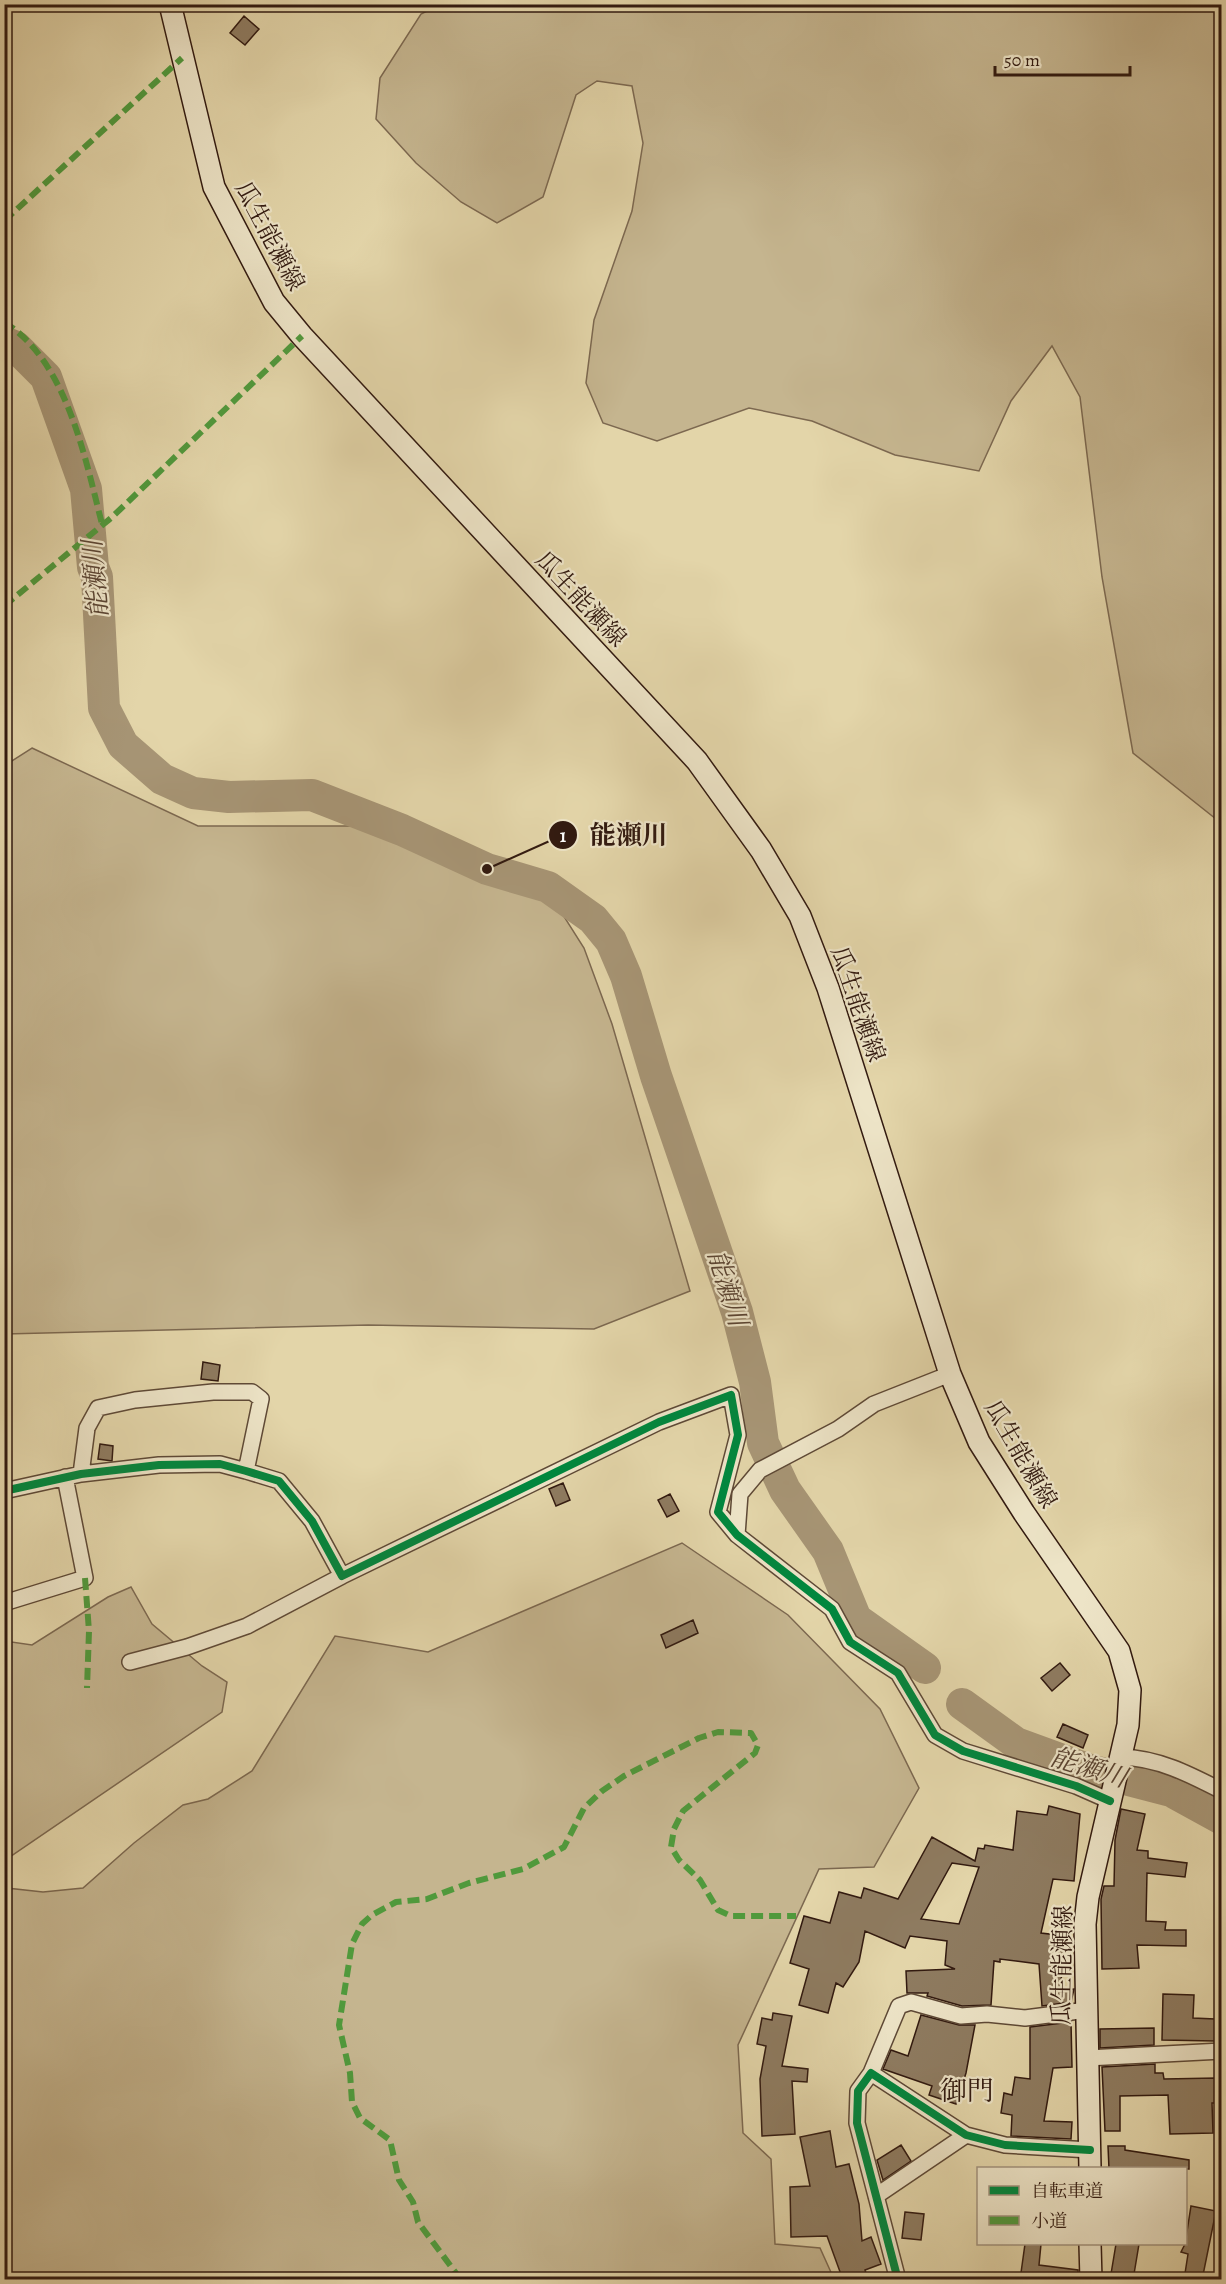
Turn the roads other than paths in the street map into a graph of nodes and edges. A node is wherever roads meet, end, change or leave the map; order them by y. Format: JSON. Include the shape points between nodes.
{"nodes":[{"id":1,"x":170,"y":4,"type":"edge"},
{"id":2,"x":950,"y":1374,"type":"junction"},
{"id":3,"x":246,"y":1471,"type":"junction"},
{"id":4,"x":81,"y":1474,"type":"junction"},
{"id":5,"x":65,"y":1478,"type":"junction"},
{"id":6,"x":4,"y":1491,"type":"edge"},
{"id":7,"x":737,"y":1535,"type":"junction"},
{"id":8,"x":342,"y":1576,"type":"junction"},
{"id":9,"x":4,"y":1603,"type":"edge"},
{"id":10,"x":130,"y":1662,"type":"dead end"},
{"id":11,"x":1121,"y":1757,"type":"junction"},
{"id":12,"x":1221,"y":1791,"type":"edge"},
{"id":13,"x":1110,"y":1801,"type":"junction"},
{"id":14,"x":1087,"y":2010,"type":"junction"},
{"id":15,"x":1221,"y":2051,"type":"edge"},
{"id":16,"x":1088,"y":2058,"type":"junction"},
{"id":17,"x":871,"y":2073,"type":"junction"},
{"id":18,"x":966,"y":2135,"type":"junction"},
{"id":19,"x":1090,"y":2159,"type":"edge"},
{"id":20,"x":876,"y":2196,"type":"junction"},
{"id":21,"x":1090,"y":2245,"type":"edge"},
{"id":22,"x":898,"y":2280,"type":"edge"},
{"id":23,"x":1090,"y":2280,"type":"edge"}],
"edges":[{"from":1,"to":2,"type":"main road","name":"瓜生能瀬線","via":[[214,187],[274,302],[697,761],[761,850],[800,916],[828,988]]},
{"from":2,"to":7,"type":"street","via":[[874,1404],[838,1429],[760,1470],[740,1494]]},
{"from":2,"to":11,"type":"main road","name":"瓜生能瀬線","via":[[979,1442],[1119,1651],[1130,1690]]},
{"from":3,"to":4,"type":"street","via":[[220,1464]]},
{"from":3,"to":4,"type":"street","via":[[261,1399],[252,1392],[213,1392],[98,1408],[87,1428]]},
{"from":3,"to":8,"type":"street","via":[[279,1481],[312,1521]]},
{"from":4,"to":5,"type":"street"},
{"from":5,"to":6,"type":"street"},
{"from":5,"to":9,"type":"street","via":[[85,1578]]},
{"from":7,"to":8,"type":"street","via":[[718,1512],[738,1435],[731,1395],[659,1422]]},
{"from":7,"to":13,"type":"street","via":[[832,1609],[850,1642],[898,1672],[935,1735],[963,1751],[1076,1786]]},
{"from":8,"to":10,"type":"street","via":[[247,1626]]},
{"from":11,"to":12,"type":"street","via":[[1176,1768]]},
{"from":11,"to":13,"type":"main road","name":"瓜生能瀬線"},
{"from":13,"to":14,"type":"main road","name":"瓜生能瀬線","via":[[1085,1924]]},
{"from":14,"to":16,"type":"main road","name":"瓜生能瀬線"},
{"from":14,"to":17,"type":"street","via":[[1025,2018],[961,2016],[911,2002],[899,2006]]},
{"from":15,"to":16,"type":"street"},
{"from":16,"to":19,"type":"main road","name":"瓜生能瀬線"},
{"from":17,"to":18,"type":"street"},
{"from":17,"to":20,"type":"street","via":[[858,2091],[857,2123]]},
{"from":18,"to":19,"type":"street"},
{"from":18,"to":20,"type":"street"},
{"from":20,"to":22,"type":"street"},
{"from":21,"to":23,"type":"main road"}]}
